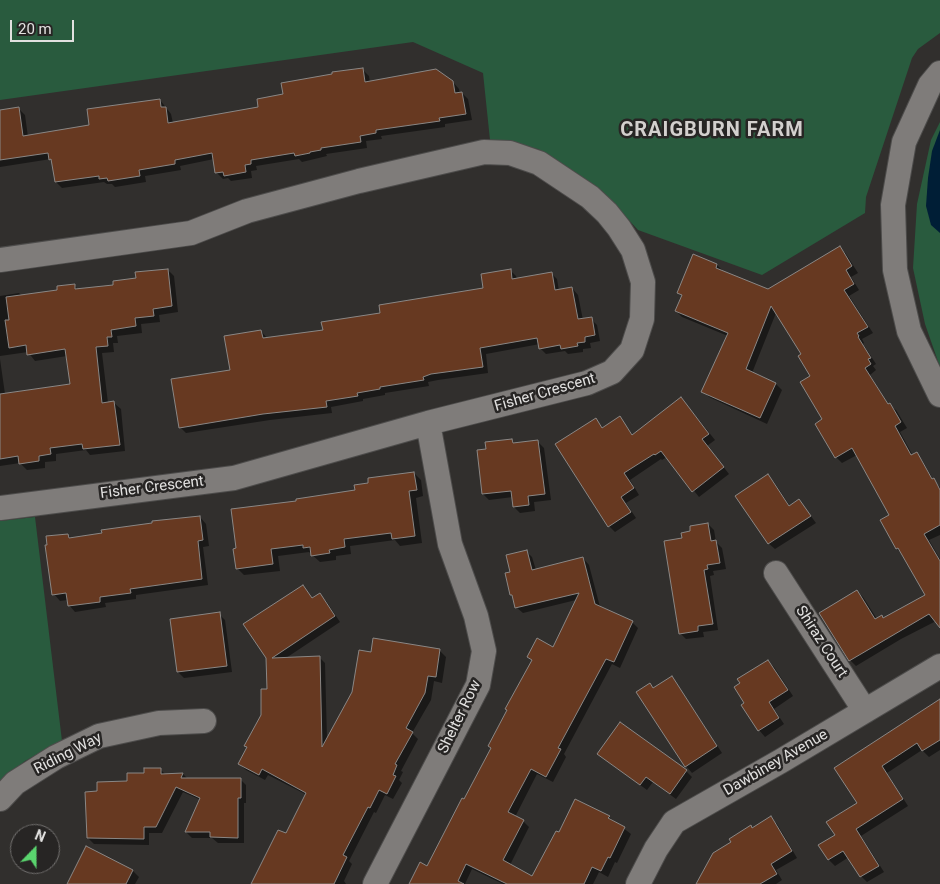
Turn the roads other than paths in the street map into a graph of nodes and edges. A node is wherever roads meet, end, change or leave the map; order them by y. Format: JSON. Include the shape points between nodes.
{"nodes":[{"id":1,"x":940,"y":73,"type":"edge"},
{"id":2,"x":0,"y":260,"type":"edge"},
{"id":3,"x":940,"y":395,"type":"edge"},
{"id":4,"x":428,"y":423,"type":"junction"},
{"id":5,"x":0,"y":508,"type":"edge"},
{"id":6,"x":776,"y":573,"type":"dead end"},
{"id":7,"x":940,"y":666,"type":"edge"},
{"id":8,"x":865,"y":711,"type":"junction"},
{"id":9,"x":204,"y":721,"type":"dead end"},
{"id":10,"x":0,"y":799,"type":"edge"},
{"id":11,"x":374,"y":884,"type":"edge"},
{"id":12,"x":638,"y":884,"type":"edge"}],
"edges":[{"from":1,"to":3,"type":"street","via":[[930,85],[904,142],[894,205],[894,270],[909,331]]},
{"from":2,"to":4,"type":"street","name":"Fisher Crescent","via":[[191,233],[247,210],[484,152],[510,153],[539,163],[607,212],[633,250],[643,282],[642,319],[632,350],[612,372],[587,383]]},
{"from":4,"to":5,"type":"street","name":"Fisher Crescent","via":[[234,478]]},
{"from":4,"to":11,"type":"street","name":"Shelter Row","via":[[450,544],[476,616],[484,651],[478,685]]},
{"from":6,"to":8,"type":"street","name":"Shiraz Court"},
{"from":7,"to":8,"type":"street","name":"Dawbiney Avenue"},
{"from":8,"to":12,"type":"street","name":"Dawbiney Avenue","via":[[674,822]]},
{"from":9,"to":10,"type":"street","name":"Riding Way","via":[[159,723],[99,736],[16,782]]}]}
